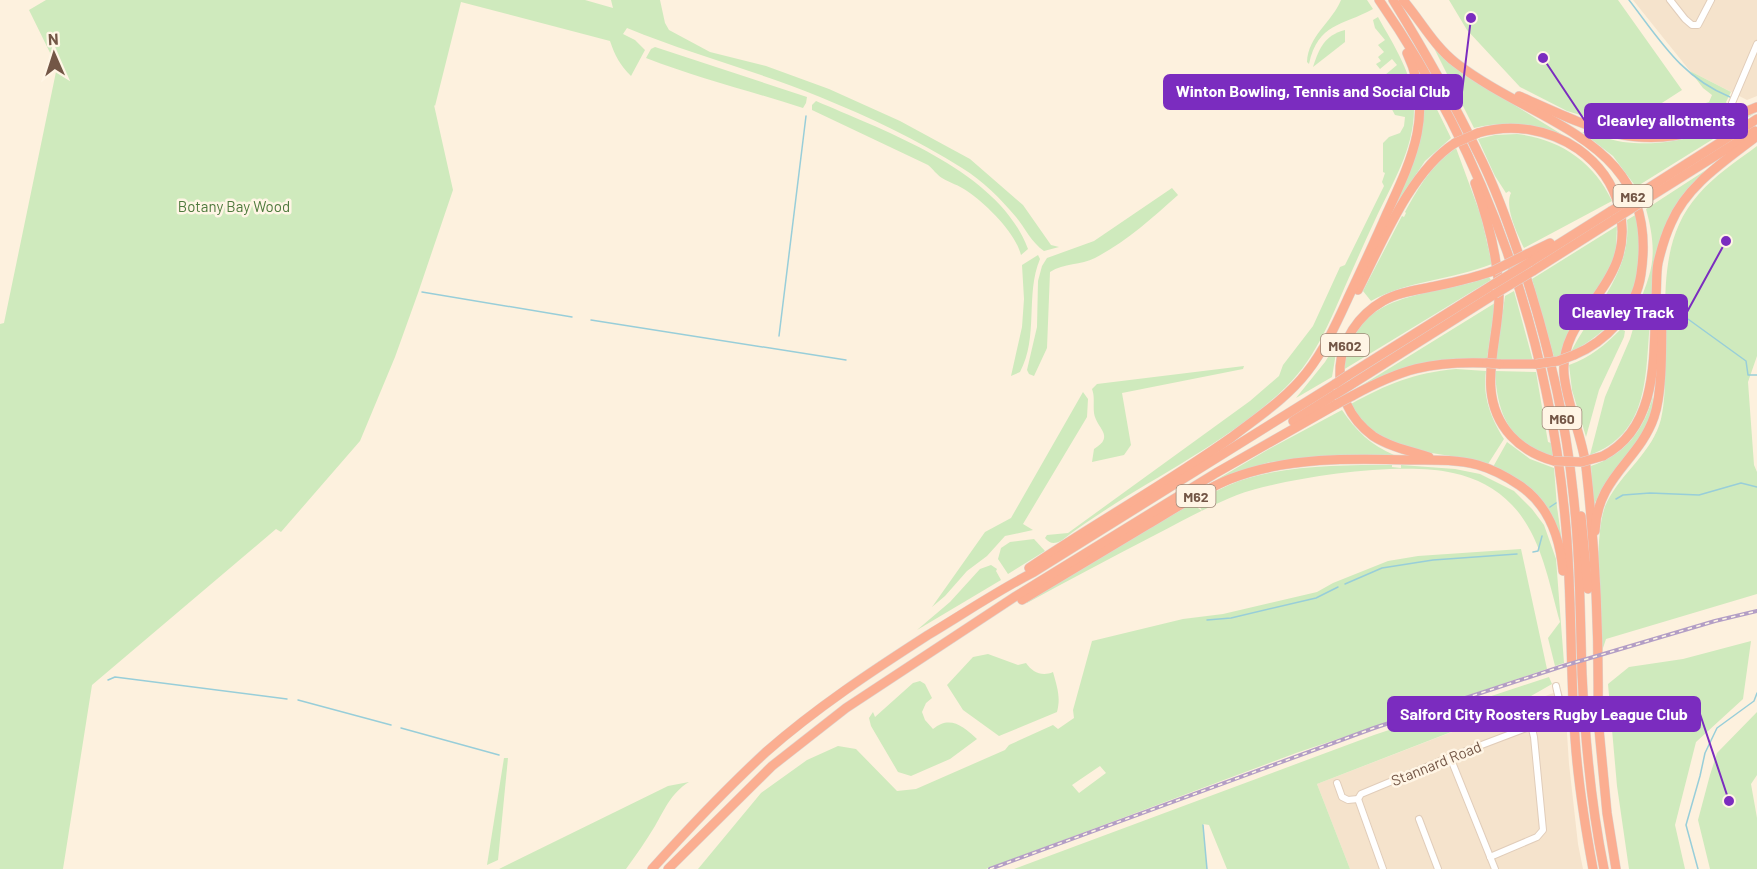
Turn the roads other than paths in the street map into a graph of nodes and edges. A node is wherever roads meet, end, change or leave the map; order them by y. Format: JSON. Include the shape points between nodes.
{"nodes":[{"id":1,"x":1379,"y":0,"type":"edge"},
{"id":2,"x":1393,"y":0,"type":"edge"},
{"id":3,"x":1403,"y":0,"type":"edge"},
{"id":4,"x":1671,"y":0,"type":"edge"},
{"id":5,"x":1712,"y":0,"type":"edge"},
{"id":6,"x":1757,"y":44,"type":"edge"},
{"id":7,"x":1486,"y":82,"type":"junction"},
{"id":8,"x":1732,"y":103,"type":"dead end"},
{"id":9,"x":1757,"y":107,"type":"edge"},
{"id":10,"x":1757,"y":119,"type":"edge"},
{"id":11,"x":1456,"y":129,"type":"junction"},
{"id":12,"x":1757,"y":130,"type":"edge"},
{"id":13,"x":1757,"y":136,"type":"edge"},
{"id":14,"x":1644,"y":196,"type":"junction"},
{"id":15,"x":1613,"y":215,"type":"junction"},
{"id":16,"x":1661,"y":257,"type":"junction"},
{"id":17,"x":1530,"y":262,"type":"junction"},
{"id":18,"x":1335,"y":326,"type":"joint"},
{"id":19,"x":1348,"y":381,"type":"junction"},
{"id":20,"x":1336,"y":394,"type":"junction"},
{"id":21,"x":1440,"y":460,"type":"junction"},
{"id":22,"x":1216,"y":473,"type":"joint"},
{"id":23,"x":1571,"y":473,"type":"junction"},
{"id":24,"x":1188,"y":476,"type":"junction"},
{"id":25,"x":1594,"y":573,"type":"junction"},
{"id":26,"x":1003,"y":588,"type":"junction"},
{"id":27,"x":1570,"y":608,"type":"junction"},
{"id":28,"x":979,"y":621,"type":"junction"},
{"id":29,"x":1556,"y":687,"type":"dead end"},
{"id":30,"x":1598,"y":712,"type":"junction"},
{"id":31,"x":1531,"y":725,"type":"junction"},
{"id":32,"x":1450,"y":757,"type":"junction"},
{"id":33,"x":1337,"y":783,"type":"dead end"},
{"id":34,"x":1358,"y":800,"type":"junction"},
{"id":35,"x":1419,"y":819,"type":"dead end"},
{"id":36,"x":1490,"y":856,"type":"junction"},
{"id":37,"x":652,"y":869,"type":"edge"},
{"id":38,"x":668,"y":869,"type":"edge"},
{"id":39,"x":1383,"y":869,"type":"edge"},
{"id":40,"x":1438,"y":869,"type":"edge"},
{"id":41,"x":1495,"y":869,"type":"edge"},
{"id":42,"x":1593,"y":869,"type":"edge"},
{"id":43,"x":1604,"y":869,"type":"edge"},
{"id":44,"x":1616,"y":869,"type":"edge"}],
"edges":[{"from":1,"to":11,"type":"highway","number":"M60"},
{"from":1,"to":18,"type":"highway","number":"M60","via":[[1414,68],[1420,95],[1419,126],[1407,170]]},
{"from":2,"to":23,"type":"highway","number":"M60","via":[[1477,151],[1504,213],[1547,349]]},
{"from":3,"to":7,"type":"highway","via":[[1444,52]]},
{"from":4,"to":5,"type":"street","via":[[1692,25],[1698,25]]},
{"from":6,"to":8,"type":"street"},
{"from":7,"to":9,"type":"highway","via":[[1582,124],[1634,137],[1690,133]]},
{"from":7,"to":20,"type":"highway","number":"M62","bridge":true,"via":[[1595,147],[1622,174],[1644,229],[1645,253],[1634,296],[1609,332],[1590,347],[1558,361],[1444,363],[1412,369],[1352,396]]},
{"from":10,"to":14,"type":"highway","number":"M602"},
{"from":11,"to":16,"type":"highway","number":"M60","bridge":true,"via":[[1493,243],[1499,303],[1490,366],[1493,403],[1517,443],[1534,454],[1576,463],[1603,456],[1630,435],[1645,406],[1651,372]]},
{"from":11,"to":27,"type":"highway","number":"M60","via":[[1494,215],[1539,359],[1563,492]]},
{"from":12,"to":14,"type":"highway","number":"M602"},
{"from":13,"to":16,"type":"highway","via":[[1687,196],[1670,224]]},
{"from":14,"to":15,"type":"highway","number":"M602","bridge":true},
{"from":15,"to":17,"type":"highway","number":"M602"},
{"from":15,"to":17,"type":"highway","number":"M602","via":[[1600,217]]},
{"from":16,"to":25,"type":"highway","number":"M60","via":[[1657,407],[1645,435],[1602,497],[1596,524]]},
{"from":17,"to":19,"type":"highway","number":"M602","bridge":true},
{"from":17,"to":19,"type":"highway","number":"M602","bridge":true,"via":[[1495,294]]},
{"from":17,"to":21,"type":"highway","number":"M602","bridge":true,"via":[[1384,300],[1352,331],[1343,352],[1340,384],[1357,420],[1389,444]]},
{"from":18,"to":26,"type":"highway","number":"M62","via":[[1309,370],[1268,410]]},
{"from":19,"to":20,"type":"highway","number":"M602","bridge":true},
{"from":20,"to":22,"type":"highway","number":"M602"},
{"from":20,"to":24,"type":"highway","number":"M602"},
{"from":21,"to":27,"type":"highway","number":"M60","via":[[1489,469],[1531,495],[1550,520],[1559,544]]},
{"from":21,"to":28,"type":"highway","number":"M62","via":[[1333,461],[1243,474],[1189,499]]},
{"from":22,"to":28,"type":"highway","number":"M62"},
{"from":23,"to":30,"type":"highway","number":"M60","via":[[1583,529]]},
{"from":23,"to":43,"type":"highway","number":"M60","via":[[1580,574],[1586,738]]},
{"from":24,"to":25,"type":"highway","number":"M60","bridge":true,"via":[[1271,414],[1318,367],[1412,188],[1434,159],[1455,143],[1478,133],[1499,129],[1543,133],[1572,145],[1592,160],[1612,186],[1620,209],[1623,235],[1616,266],[1573,334],[1564,361],[1566,388],[1585,465]]},
{"from":24,"to":26,"type":"highway","number":"M62"},
{"from":25,"to":30,"type":"highway","number":"M60"},
{"from":26,"to":37,"type":"highway","number":"M62","via":[[898,655],[799,726],[766,753]]},
{"from":27,"to":42,"type":"highway","number":"M60","via":[[1575,739]]},
{"from":28,"to":38,"type":"highway","number":"M62","via":[[808,736],[772,766]]},
{"from":29,"to":31,"type":"street","name":"Stannard Road","via":[[1561,705],[1558,713]]},
{"from":30,"to":44,"type":"highway","number":"M60"},
{"from":31,"to":32,"type":"street","name":"Stannard Road"},
{"from":31,"to":36,"type":"street","via":[[1543,830],[1537,837]]},
{"from":32,"to":34,"type":"street","name":"Stannard Road","via":[[1361,794]]},
{"from":32,"to":36,"type":"street"},
{"from":33,"to":34,"type":"street","via":[[1342,797]]},
{"from":34,"to":39,"type":"street"},
{"from":35,"to":40,"type":"street"},
{"from":36,"to":41,"type":"street"}]}
